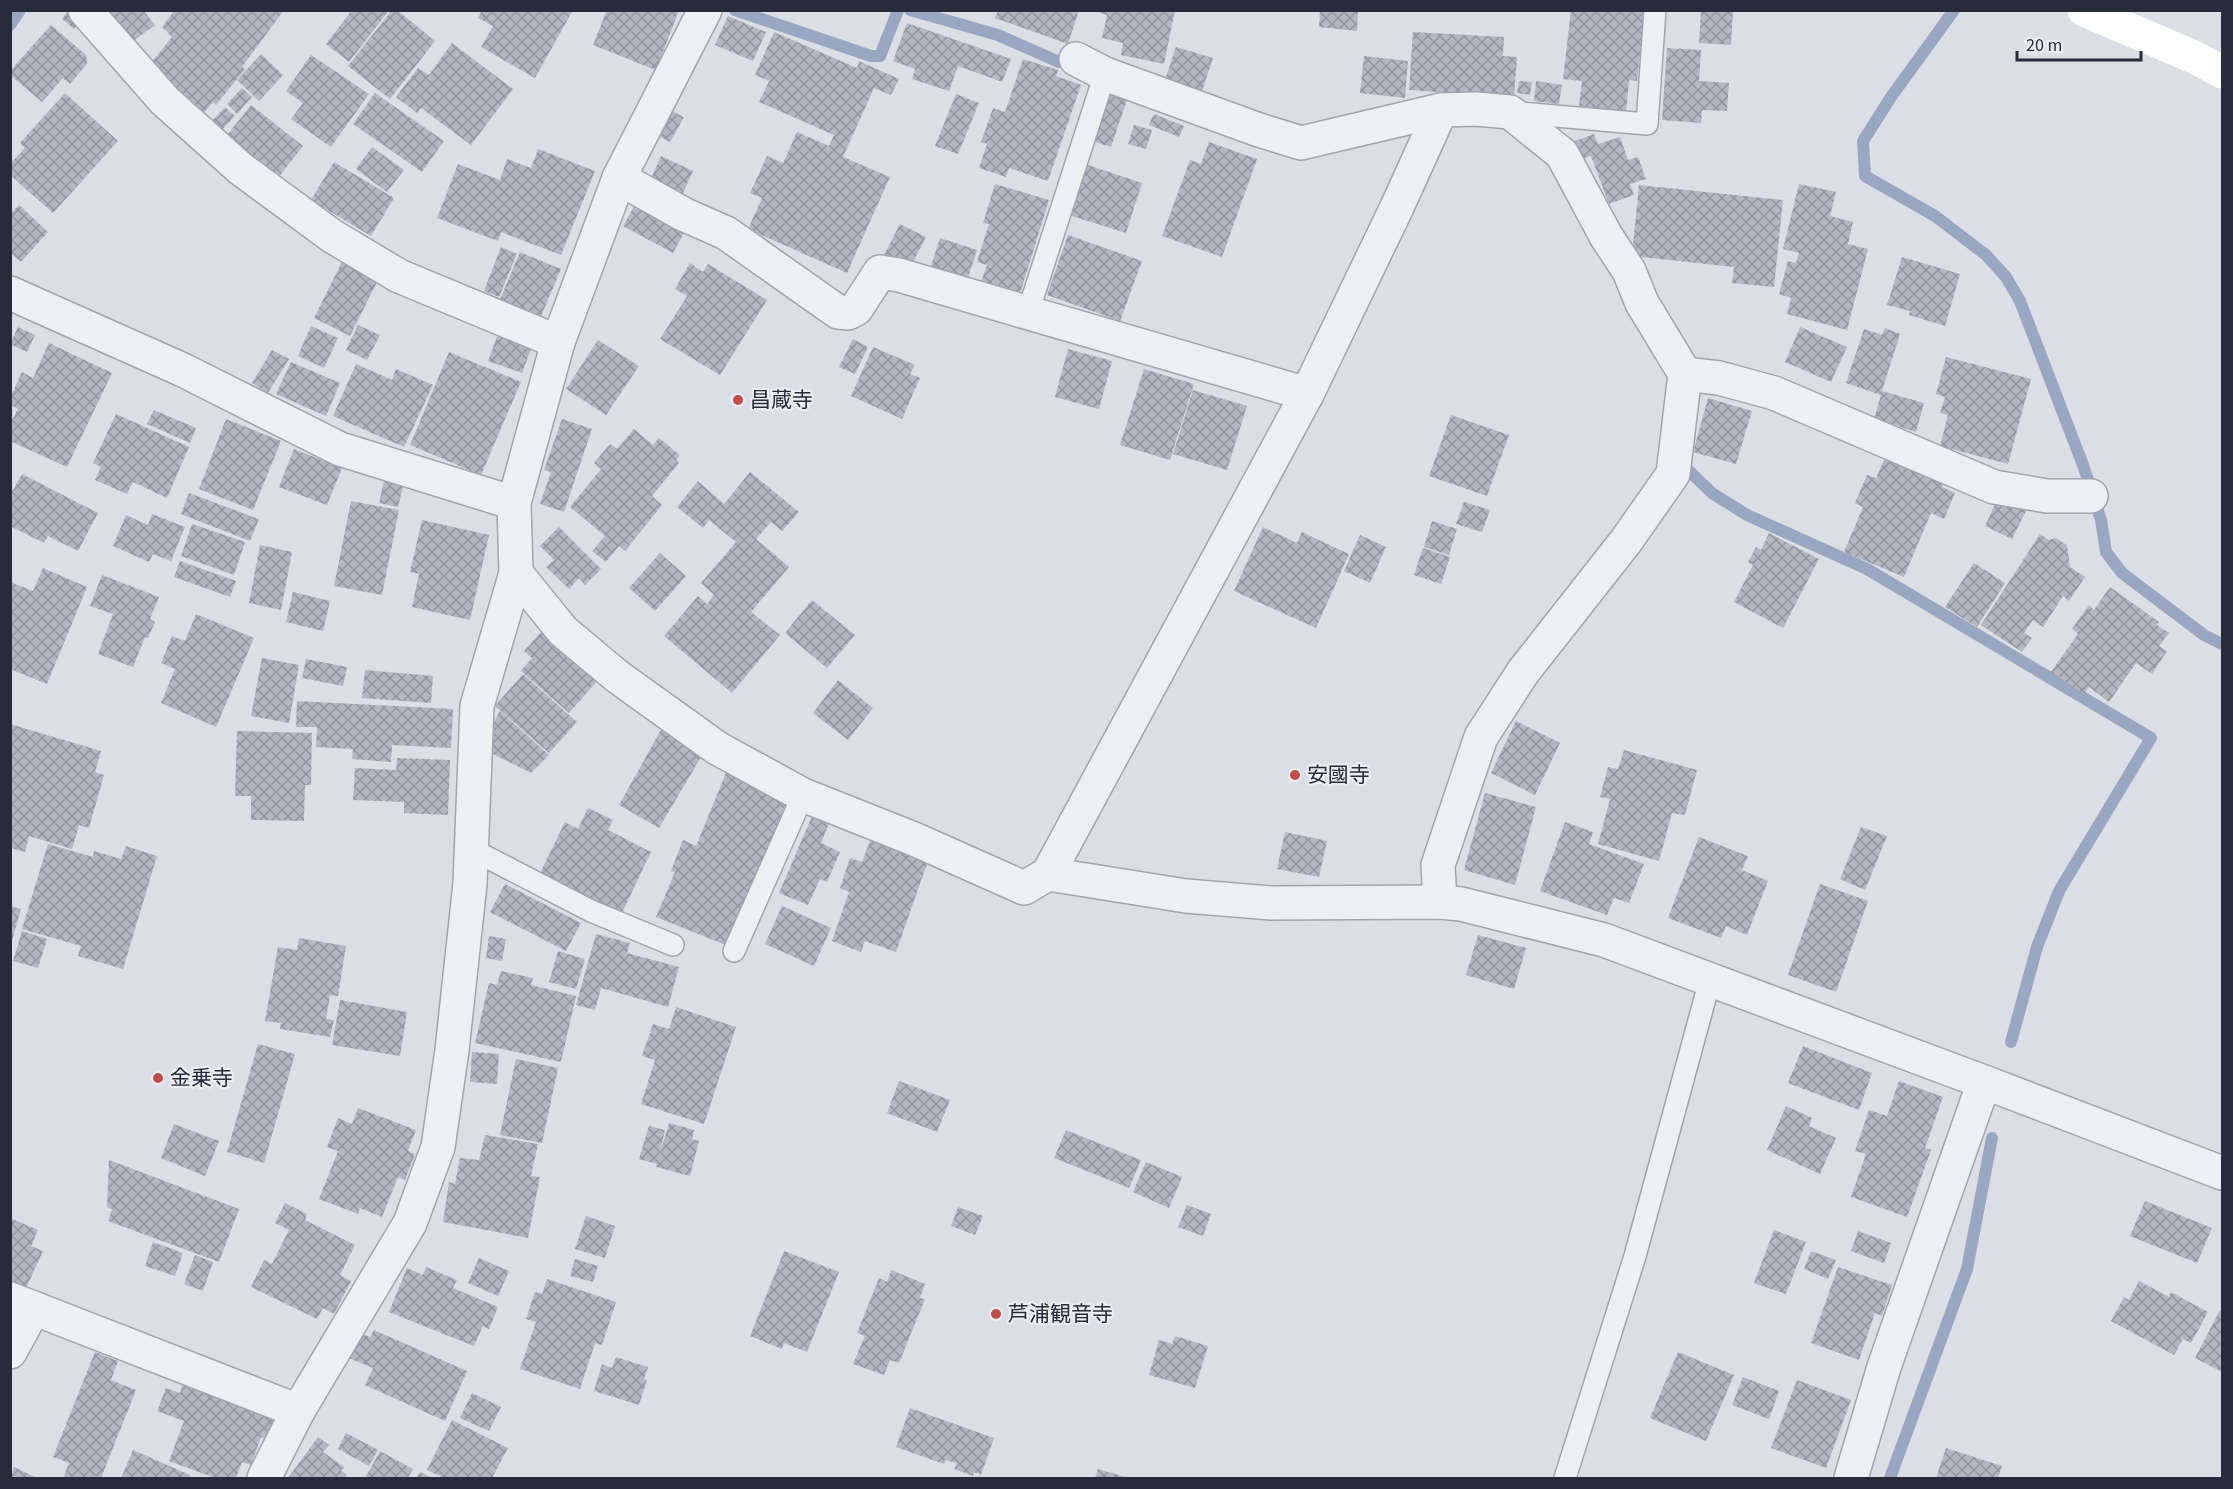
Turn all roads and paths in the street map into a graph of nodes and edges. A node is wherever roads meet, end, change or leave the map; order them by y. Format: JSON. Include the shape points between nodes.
{"nodes":[{"id":1,"x":85,"y":10,"type":"edge"},
{"id":2,"x":1655,"y":10,"type":"edge"},
{"id":3,"x":2084,"y":10,"type":"edge"},
{"id":4,"x":701,"y":18,"type":"edge"},
{"id":5,"x":1076,"y":59,"type":"dead end"},
{"id":6,"x":2223,"y":72,"type":"edge"},
{"id":7,"x":1105,"y":74,"type":"junction"},
{"id":8,"x":1441,"y":110,"type":"junction"},
{"id":9,"x":1510,"y":111,"type":"junction"},
{"id":10,"x":619,"y":178,"type":"junction"},
{"id":11,"x":10,"y":293,"type":"edge"},
{"id":12,"x":1028,"y":312,"type":"junction"},
{"id":13,"x":558,"y":342,"type":"junction"},
{"id":14,"x":1685,"y":374,"type":"junction"},
{"id":15,"x":1307,"y":394,"type":"junction"},
{"id":16,"x":2091,"y":496,"type":"dead end"},
{"id":17,"x":514,"y":503,"type":"junction"},
{"id":18,"x":516,"y":573,"type":"junction"},
{"id":19,"x":803,"y":795,"type":"junction"},
{"id":20,"x":471,"y":849,"type":"junction"},
{"id":21,"x":1048,"y":874,"type":"junction"},
{"id":22,"x":1440,"y":902,"type":"junction"},
{"id":23,"x":673,"y":945,"type":"dead end"},
{"id":24,"x":734,"y":951,"type":"dead end"},
{"id":25,"x":1710,"y":980,"type":"junction"},
{"id":26,"x":1984,"y":1082,"type":"junction"},
{"id":27,"x":2223,"y":1173,"type":"edge"},
{"id":28,"x":22,"y":1304,"type":"edge"},
{"id":29,"x":10,"y":1352,"type":"edge"},
{"id":30,"x":298,"y":1411,"type":"junction"},
{"id":31,"x":264,"y":1479,"type":"edge"},
{"id":32,"x":1565,"y":1479,"type":"edge"},
{"id":33,"x":1851,"y":1479,"type":"edge"}],
"edges":[{"from":1,"to":13,"type":"street","via":[[165,101],[241,169],[332,236],[399,276]]},
{"from":2,"to":9,"type":"lane","via":[[1647,124]]},
{"from":3,"to":6,"type":"main road"},
{"from":4,"to":10,"type":"street"},
{"from":5,"to":7,"type":"street"},
{"from":7,"to":8,"type":"street","via":[[1301,143]]},
{"from":7,"to":12,"type":"lane"},
{"from":8,"to":9,"type":"street"},
{"from":8,"to":15,"type":"street"},
{"from":9,"to":14,"type":"street","via":[[1562,154]]},
{"from":10,"to":12,"type":"street","via":[[726,233],[838,312],[856,309],[880,272]]},
{"from":10,"to":13,"type":"street"},
{"from":11,"to":17,"type":"street","via":[[183,370],[340,449]]},
{"from":12,"to":15,"type":"street"},
{"from":13,"to":17,"type":"street"},
{"from":14,"to":16,"type":"street","via":[[1719,378],[1774,393],[1994,487],[2047,496]]},
{"from":14,"to":22,"type":"street","via":[[1673,474],[1523,672],[1480,737],[1438,865]]},
{"from":15,"to":21,"type":"street"},
{"from":17,"to":18,"type":"street"},
{"from":18,"to":19,"type":"street","via":[[563,631],[618,677],[717,747]]},
{"from":18,"to":20,"type":"street","via":[[477,706]]},
{"from":19,"to":21,"type":"street","via":[[1024,888]]},
{"from":19,"to":24,"type":"lane"},
{"from":20,"to":23,"type":"lane","via":[[591,911]]},
{"from":20,"to":30,"type":"street","via":[[438,1147],[410,1223]]},
{"from":21,"to":22,"type":"street","via":[[1186,896],[1272,903]]},
{"from":22,"to":25,"type":"street","via":[[1604,940]]},
{"from":25,"to":26,"type":"street"},
{"from":25,"to":32,"type":"lane","via":[[1635,1256]]},
{"from":26,"to":27,"type":"street"},
{"from":26,"to":33,"type":"street","via":[[1884,1367]]},
{"from":28,"to":29,"type":"street"},
{"from":28,"to":30,"type":"street"},
{"from":30,"to":31,"type":"street"}]}
